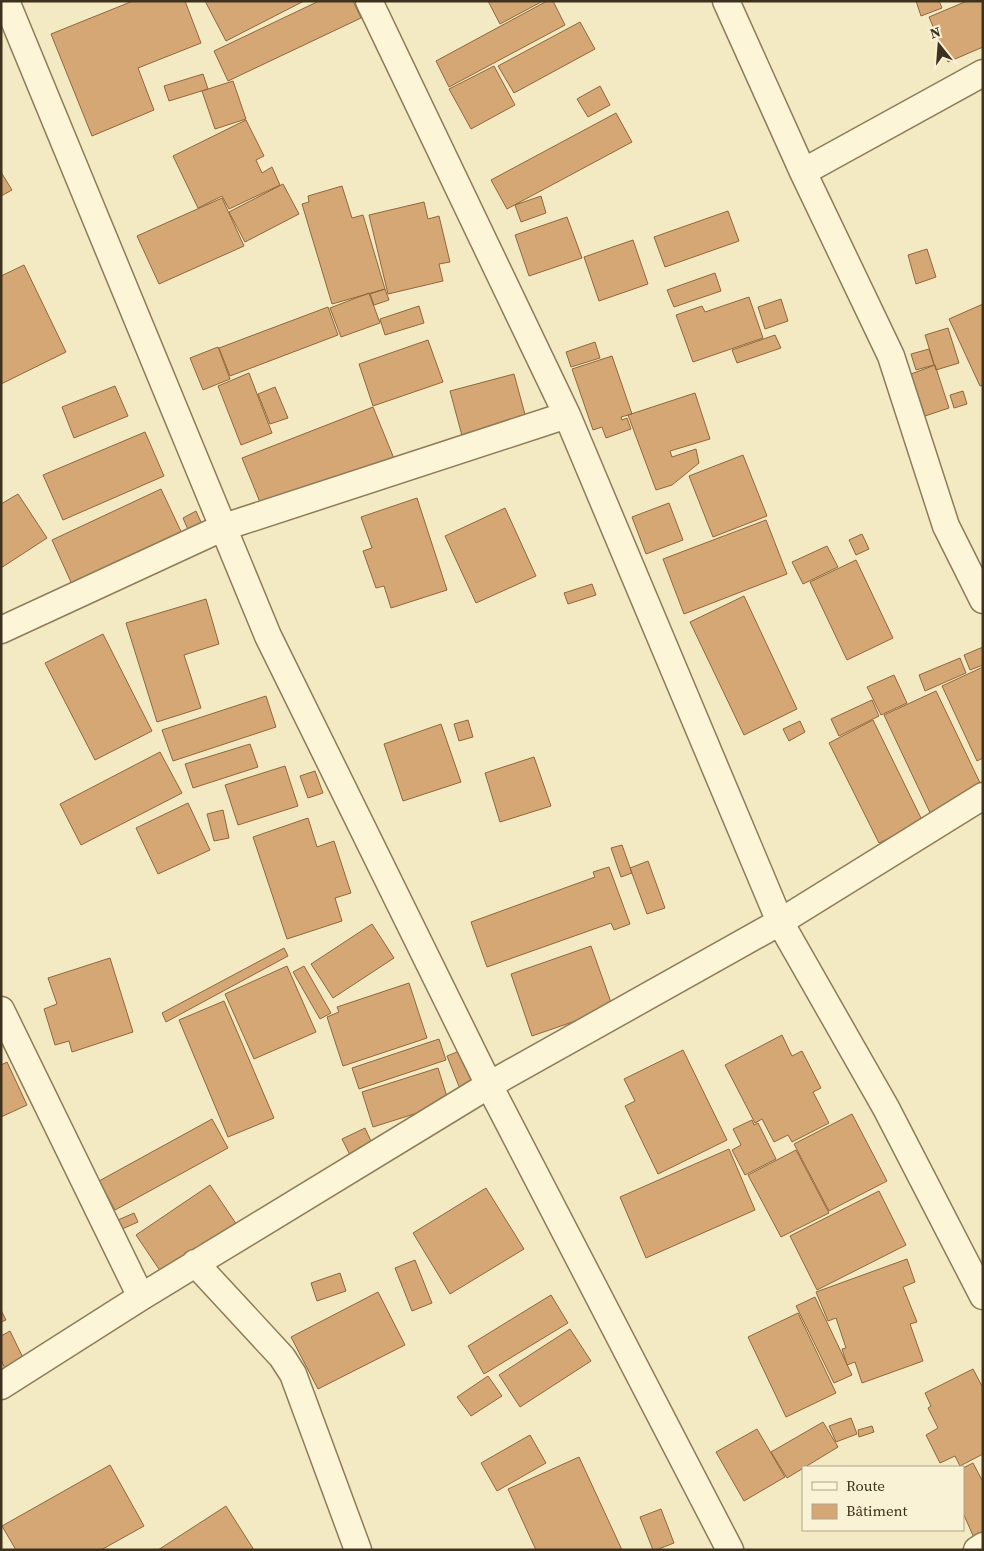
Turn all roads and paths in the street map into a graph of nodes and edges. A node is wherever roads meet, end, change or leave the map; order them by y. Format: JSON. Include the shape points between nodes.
{"nodes":[{"id":1,"x":6,"y":1,"type":"edge"},
{"id":2,"x":369,"y":1,"type":"edge"},
{"id":3,"x":726,"y":1,"type":"edge"},
{"id":4,"x":983,"y":73,"type":"edge"},
{"id":5,"x":803,"y":172,"type":"junction"},
{"id":6,"x":567,"y":415,"type":"junction"},
{"id":7,"x":224,"y":527,"type":"junction"},
{"id":8,"x":983,"y":600,"type":"edge"},
{"id":9,"x":1,"y":630,"type":"edge"},
{"id":10,"x":983,"y":796,"type":"edge"},
{"id":11,"x":780,"y":922,"type":"junction"},
{"id":12,"x":1,"y":1010,"type":"edge"},
{"id":13,"x":490,"y":1085,"type":"junction"},
{"id":14,"x":195,"y":1264,"type":"junction"},
{"id":15,"x":983,"y":1296,"type":"edge"},
{"id":16,"x":141,"y":1297,"type":"junction"},
{"id":17,"x":1,"y":1386,"type":"edge"},
{"id":18,"x":983,"y":1546,"type":"edge"},
{"id":19,"x":358,"y":1550,"type":"edge"},
{"id":20,"x":730,"y":1550,"type":"edge"},
{"id":21,"x":977,"y":1550,"type":"edge"}],
"edges":[{"from":1,"to":7,"type":"street"},
{"from":2,"to":6,"type":"street"},
{"from":3,"to":5,"type":"street"},
{"from":4,"to":5,"type":"street"},
{"from":5,"to":8,"type":"street","via":[[891,356],[946,526]]},
{"from":6,"to":7,"type":"street"},
{"from":6,"to":11,"type":"street"},
{"from":7,"to":9,"type":"street"},
{"from":7,"to":13,"type":"street","via":[[268,636]]},
{"from":10,"to":11,"type":"street"},
{"from":11,"to":13,"type":"street"},
{"from":11,"to":15,"type":"street","via":[[886,1108]]},
{"from":12,"to":16,"type":"street"},
{"from":13,"to":14,"type":"street"},
{"from":13,"to":20,"type":"street"},
{"from":14,"to":16,"type":"street"},
{"from":14,"to":19,"type":"street","via":[[282,1357],[293,1374]]},
{"from":16,"to":17,"type":"street"},
{"from":18,"to":21,"type":"street"}]}
